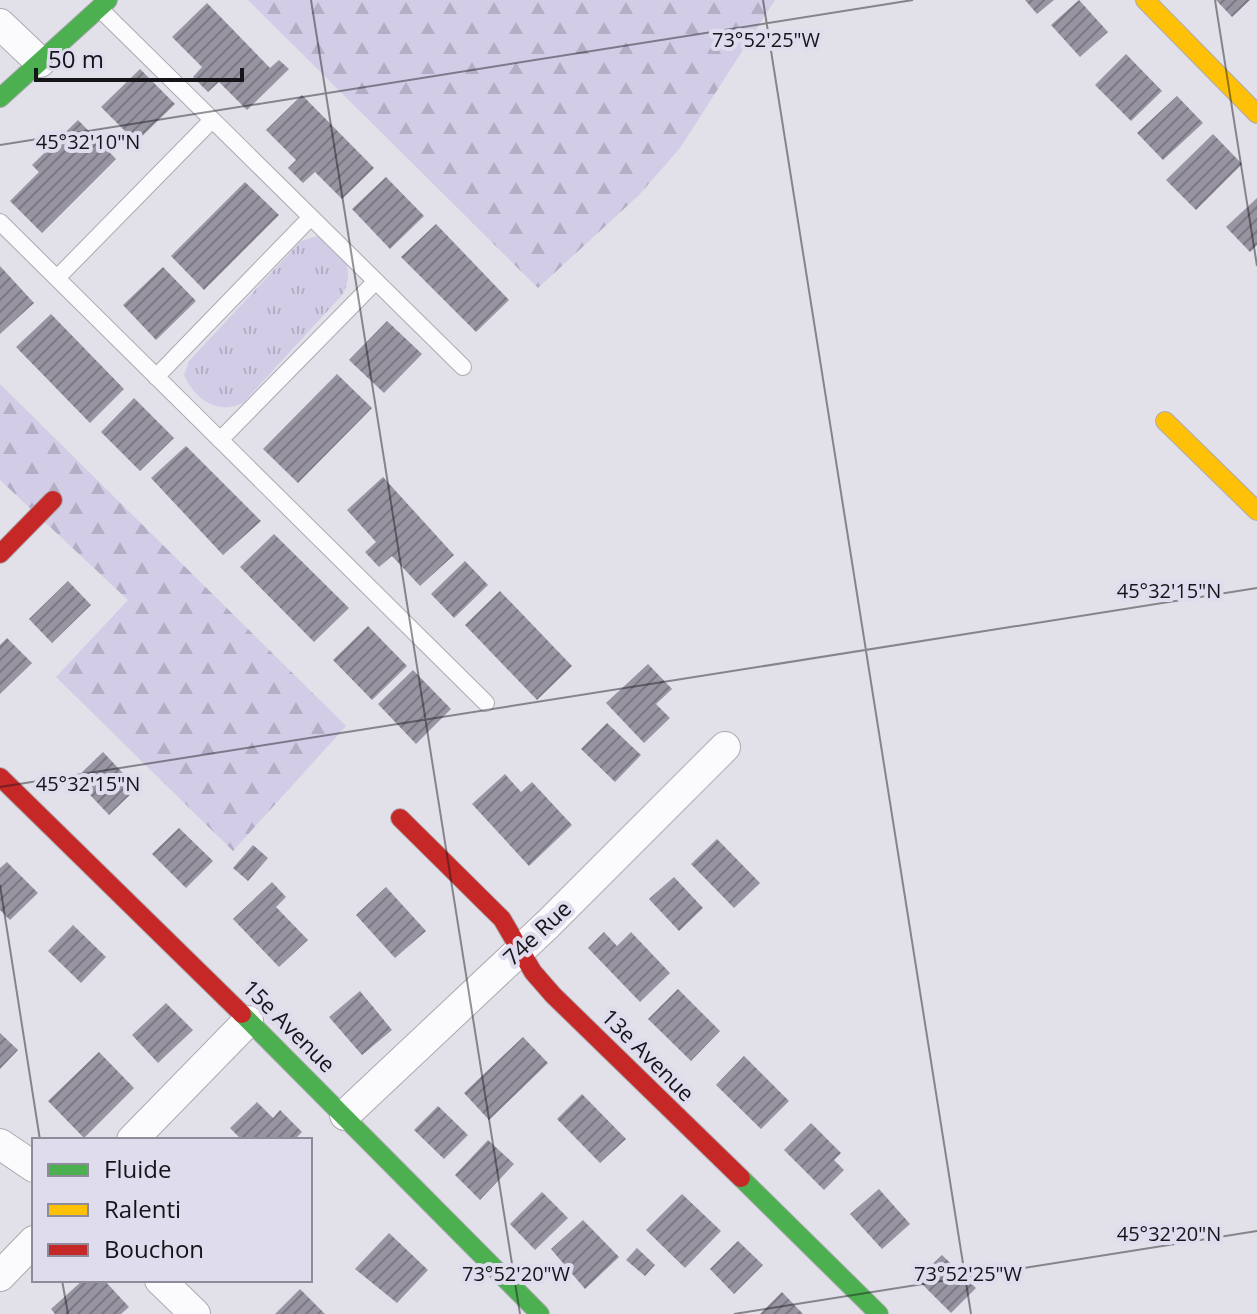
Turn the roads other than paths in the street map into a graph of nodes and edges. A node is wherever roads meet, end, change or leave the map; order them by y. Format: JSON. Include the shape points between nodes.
{"nodes":[{"id":1,"x":1145,"y":0,"type":"edge"},
{"id":2,"x":104,"y":4,"type":"edge"},
{"id":3,"x":0,"y":24,"type":"edge"},
{"id":4,"x":40,"y":62,"type":"junction"},
{"id":5,"x":0,"y":98,"type":"edge"},
{"id":6,"x":1257,"y":114,"type":"edge"},
{"id":7,"x":212,"y":120,"type":"junction"},
{"id":8,"x":311,"y":217,"type":"junction"},
{"id":9,"x":0,"y":222,"type":"edge"},
{"id":10,"x":57,"y":278,"type":"junction"},
{"id":11,"x":376,"y":281,"type":"junction"},
{"id":12,"x":463,"y":367,"type":"dead end"},
{"id":13,"x":156,"y":377,"type":"junction"},
{"id":14,"x":1165,"y":421,"type":"dead end"},
{"id":15,"x":220,"y":440,"type":"junction"},
{"id":16,"x":53,"y":500,"type":"dead end"},
{"id":17,"x":1257,"y":511,"type":"edge"},
{"id":18,"x":0,"y":554,"type":"edge"},
{"id":19,"x":486,"y":703,"type":"dead end"},
{"id":20,"x":725,"y":747,"type":"dead end"},
{"id":21,"x":0,"y":777,"type":"edge"},
{"id":22,"x":400,"y":818,"type":"dead end"},
{"id":23,"x":521,"y":951,"type":"junction"},
{"id":24,"x":248,"y":1021,"type":"junction"},
{"id":25,"x":345,"y":1115,"type":"junction"},
{"id":26,"x":134,"y":1138,"type":"edge"},
{"id":27,"x":0,"y":1144,"type":"edge"},
{"id":28,"x":32,"y":1166,"type":"edge"},
{"id":29,"x":32,"y":1243,"type":"edge"},
{"id":30,"x":0,"y":1276,"type":"edge"},
{"id":31,"x":162,"y":1282,"type":"edge"},
{"id":32,"x":195,"y":1314,"type":"edge"},
{"id":33,"x":540,"y":1314,"type":"edge"},
{"id":34,"x":879,"y":1314,"type":"edge"}],
"edges":[{"from":1,"to":6,"type":"street"},
{"from":2,"to":4,"type":"street"},
{"from":2,"to":7,"type":"lane"},
{"from":3,"to":4,"type":"street"},
{"from":4,"to":5,"type":"street"},
{"from":7,"to":8,"type":"lane"},
{"from":7,"to":10,"type":"lane"},
{"from":8,"to":11,"type":"lane"},
{"from":8,"to":13,"type":"lane"},
{"from":9,"to":10,"type":"lane"},
{"from":10,"to":13,"type":"lane"},
{"from":11,"to":12,"type":"lane"},
{"from":11,"to":15,"type":"lane"},
{"from":13,"to":15,"type":"lane"},
{"from":14,"to":17,"type":"street"},
{"from":15,"to":19,"type":"lane"},
{"from":16,"to":18,"type":"street"},
{"from":20,"to":23,"type":"street","name":"74e Rue"},
{"from":21,"to":24,"type":"street","name":"15e Avenue"},
{"from":22,"to":23,"type":"street","name":"13e Avenue","via":[[502,919]]},
{"from":23,"to":25,"type":"street","name":"74e Rue"},
{"from":23,"to":34,"type":"street","name":"13e Avenue","via":[[553,995]]},
{"from":24,"to":25,"type":"street","name":"15e Avenue"},
{"from":24,"to":26,"type":"street"},
{"from":25,"to":33,"type":"street","name":"15e Avenue"},
{"from":27,"to":28,"type":"street"},
{"from":29,"to":30,"type":"street"},
{"from":31,"to":32,"type":"street"}]}
